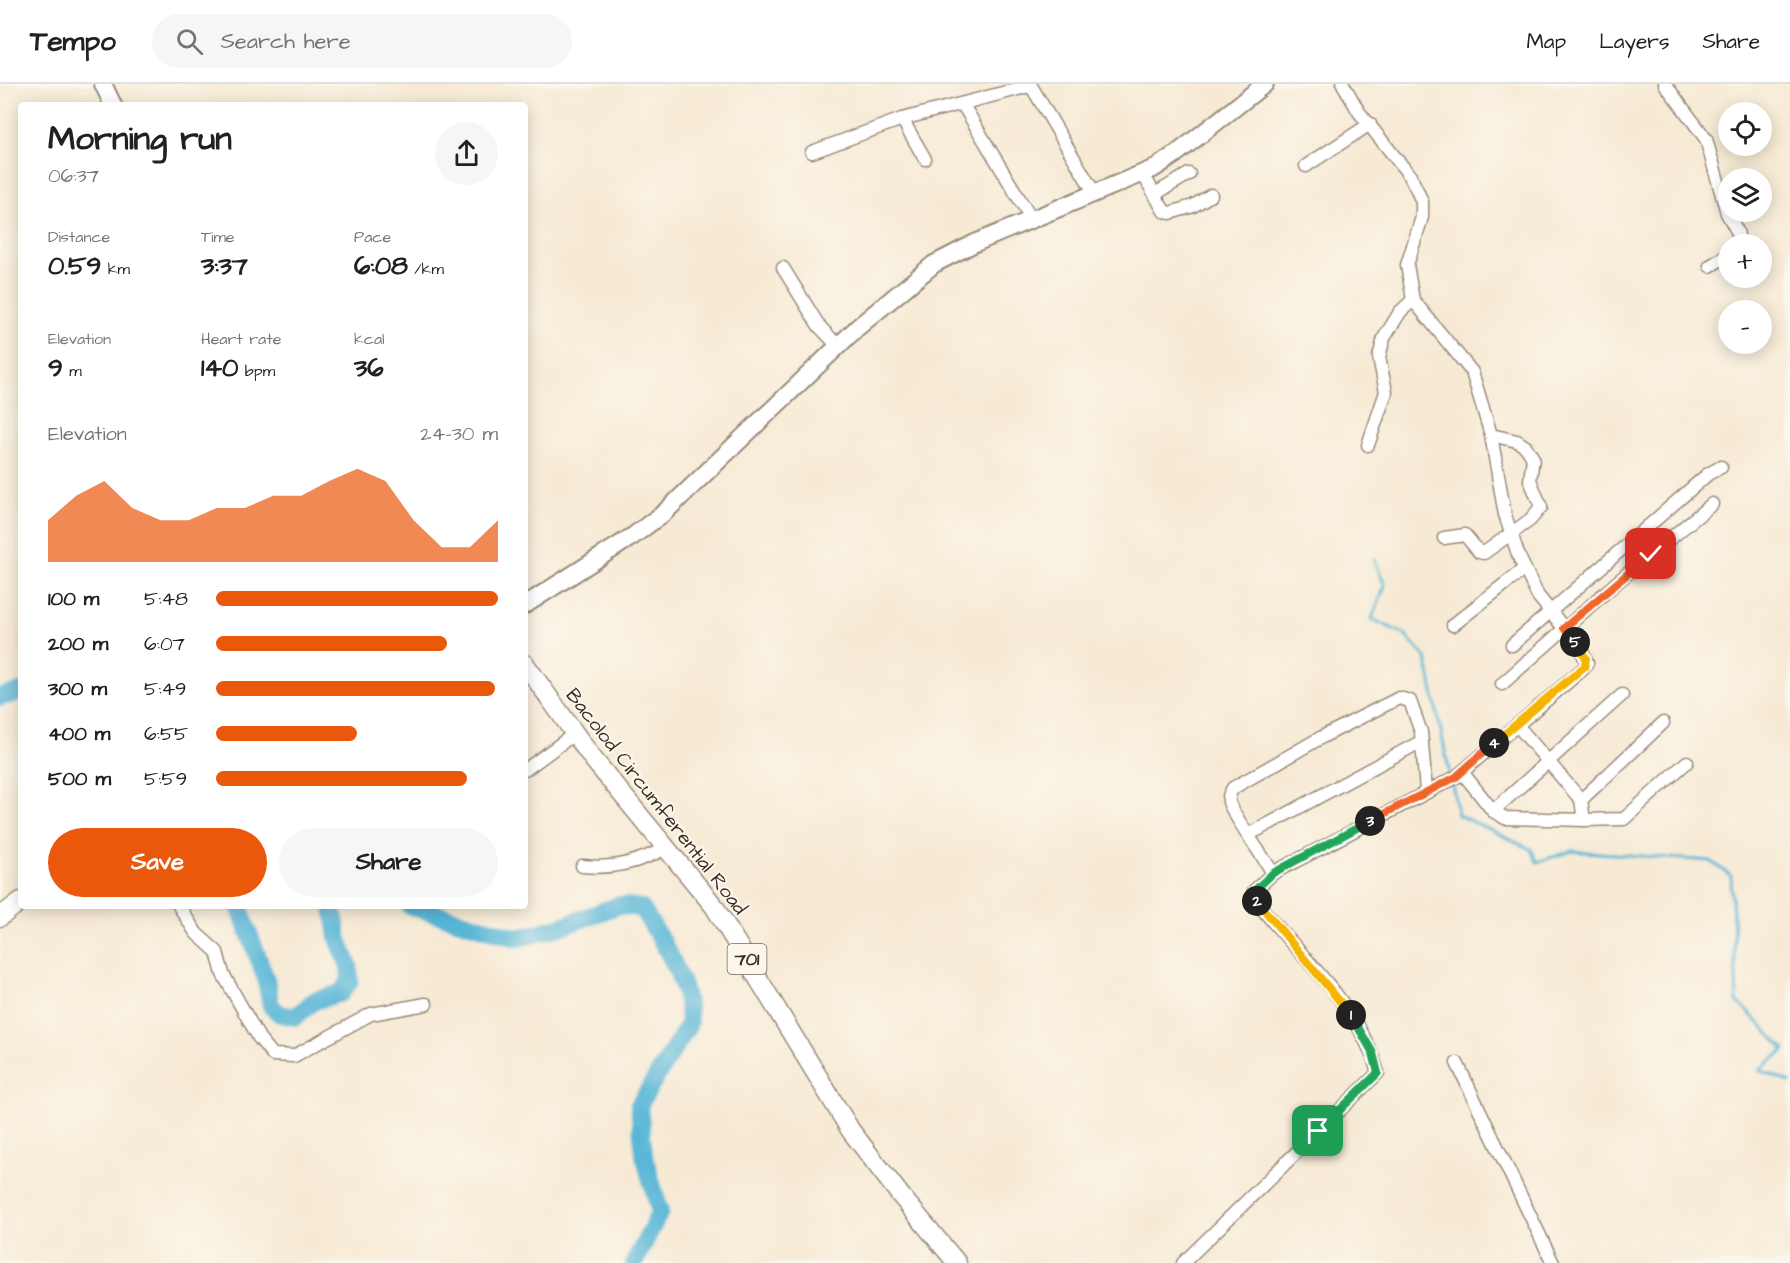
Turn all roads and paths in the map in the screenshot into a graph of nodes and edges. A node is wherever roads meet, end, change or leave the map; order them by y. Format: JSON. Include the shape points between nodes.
{"nodes":[{"id":1,"x":103,"y":84,"type":"edge"},
{"id":2,"x":1265,"y":84,"type":"edge"},
{"id":3,"x":1343,"y":84,"type":"edge"},
{"id":4,"x":1665,"y":84,"type":"edge"},
{"id":5,"x":1030,"y":85,"type":"edge"},
{"id":6,"x":112,"y":102,"type":"edge"},
{"id":7,"x":963,"y":105,"type":"junction"},
{"id":8,"x":902,"y":119,"type":"junction"},
{"id":9,"x":1370,"y":124,"type":"junction"},
{"id":10,"x":812,"y":152,"type":"dead end"},
{"id":11,"x":925,"y":159,"type":"dead end"},
{"id":12,"x":1306,"y":166,"type":"dead end"},
{"id":13,"x":1143,"y":174,"type":"junction"},
{"id":14,"x":1189,"y":174,"type":"dead end"},
{"id":15,"x":1095,"y":194,"type":"junction"},
{"id":16,"x":1155,"y":194,"type":"junction"},
{"id":17,"x":1211,"y":195,"type":"dead end"},
{"id":18,"x":1032,"y":220,"type":"junction"},
{"id":19,"x":1738,"y":234,"type":"edge"},
{"id":20,"x":1718,"y":261,"type":"edge"},
{"id":21,"x":1710,"y":266,"type":"dead end"},
{"id":22,"x":783,"y":268,"type":"dead end"},
{"id":23,"x":1413,"y":300,"type":"junction"},
{"id":24,"x":838,"y":346,"type":"junction"},
{"id":25,"x":1491,"y":435,"type":"junction"},
{"id":26,"x":1368,"y":445,"type":"dead end"},
{"id":27,"x":1721,"y":467,"type":"dead end"},
{"id":28,"x":1712,"y":504,"type":"dead end"},
{"id":29,"x":1511,"y":534,"type":"junction"},
{"id":30,"x":1444,"y":538,"type":"dead end"},
{"id":31,"x":1524,"y":569,"type":"junction"},
{"id":32,"x":528,"y":603,"type":"edge"},
{"id":33,"x":1550,"y":611,"type":"junction"},
{"id":34,"x":1453,"y":625,"type":"dead end"},
{"id":35,"x":1564,"y":628,"type":"junction"},
{"id":36,"x":1512,"y":645,"type":"dead end"},
{"id":37,"x":528,"y":668,"type":"edge"},
{"id":38,"x":1502,"y":684,"type":"dead end"},
{"id":39,"x":1622,"y":695,"type":"dead end"},
{"id":40,"x":1663,"y":723,"type":"dead end"},
{"id":41,"x":1517,"y":725,"type":"junction"},
{"id":42,"x":574,"y":734,"type":"junction"},
{"id":43,"x":1422,"y":741,"type":"junction"},
{"id":44,"x":1546,"y":760,"type":"junction"},
{"id":45,"x":1687,"y":762,"type":"dead end"},
{"id":46,"x":528,"y":768,"type":"edge"},
{"id":47,"x":1459,"y":774,"type":"junction"},
{"id":48,"x":1426,"y":791,"type":"junction"},
{"id":49,"x":1581,"y":800,"type":"junction"},
{"id":50,"x":1493,"y":811,"type":"junction"},
{"id":51,"x":1584,"y":820,"type":"junction"},
{"id":52,"x":1250,"y":834,"type":"junction"},
{"id":53,"x":668,"y":848,"type":"junction"},
{"id":54,"x":582,"y":866,"type":"dead end"},
{"id":55,"x":1273,"y":873,"type":"junction"},
{"id":56,"x":18,"y":903,"type":"edge"},
{"id":57,"x":181,"y":909,"type":"edge"},
{"id":58,"x":0,"y":917,"type":"edge"},
{"id":59,"x":426,"y":1004,"type":"dead end"},
{"id":60,"x":1458,"y":1063,"type":"dead end"},
{"id":61,"x":957,"y":1263,"type":"edge"},
{"id":62,"x":1183,"y":1263,"type":"edge"},
{"id":63,"x":1552,"y":1263,"type":"edge"}],
"edges":[{"from":1,"to":6,"type":"main road"},
{"from":2,"to":13,"type":"main road","via":[[1176,154]]},
{"from":3,"to":9,"type":"street"},
{"from":4,"to":19,"type":"street","via":[[1706,139],[1727,213]]},
{"from":5,"to":7,"type":"street"},
{"from":5,"to":15,"type":"street"},
{"from":7,"to":8,"type":"street"},
{"from":7,"to":18,"type":"street"},
{"from":8,"to":10,"type":"street"},
{"from":8,"to":11,"type":"street"},
{"from":9,"to":12,"type":"street"},
{"from":9,"to":23,"type":"street","via":[[1410,176],[1422,202],[1422,217],[1407,265]]},
{"from":13,"to":15,"type":"main road"},
{"from":13,"to":16,"type":"street"},
{"from":14,"to":16,"type":"street"},
{"from":15,"to":18,"type":"main road"},
{"from":16,"to":17,"type":"street","via":[[1164,211],[1170,213]]},
{"from":18,"to":24,"type":"main road","via":[[954,252],[929,268]]},
{"from":20,"to":21,"type":"street"},
{"from":22,"to":24,"type":"street","via":[[819,326]]},
{"from":23,"to":25,"type":"street","via":[[1472,372]]},
{"from":23,"to":26,"type":"street","via":[[1400,312],[1384,338],[1379,357],[1386,392]]},
{"from":24,"to":32,"type":"main road","via":[[665,512]]},
{"from":25,"to":29,"type":"street"},
{"from":25,"to":29,"type":"street","via":[[1517,441],[1533,458],[1530,480],[1541,507]]},
{"from":27,"to":33,"type":"street","via":[[1708,474]]},
{"from":28,"to":35,"type":"street"},
{"from":29,"to":30,"type":"street","via":[[1481,554],[1465,535]]},
{"from":29,"to":31,"type":"street"},
{"from":31,"to":33,"type":"street"},
{"from":31,"to":34,"type":"street"},
{"from":33,"to":35,"type":"street"},
{"from":33,"to":36,"type":"street"},
{"from":35,"to":38,"type":"street"},
{"from":35,"to":41,"type":"street","via":[[1586,658],[1585,666]]},
{"from":37,"to":42,"type":"main road","name":"Bacolod Circumferential Road","number":"701"},
{"from":39,"to":44,"type":"street"},
{"from":40,"to":49,"type":"street"},
{"from":41,"to":44,"type":"street"},
{"from":41,"to":47,"type":"street"},
{"from":42,"to":46,"type":"street"},
{"from":42,"to":53,"type":"main road","name":"Bacolod Circumferential Road","number":"701"},
{"from":43,"to":48,"type":"street"},
{"from":43,"to":52,"type":"street"},
{"from":43,"to":52,"type":"street","via":[[1414,707],[1410,700],[1399,698],[1322,737],[1233,788],[1229,803]]},
{"from":44,"to":49,"type":"street"},
{"from":44,"to":50,"type":"street"},
{"from":45,"to":51,"type":"street","via":[[1624,819]]},
{"from":47,"to":48,"type":"street"},
{"from":47,"to":50,"type":"street"},
{"from":48,"to":55,"type":"street"},
{"from":49,"to":51,"type":"street"},
{"from":50,"to":51,"type":"street","via":[[1521,821]]},
{"from":52,"to":55,"type":"street"},
{"from":53,"to":54,"type":"street","via":[[640,862],[599,868]]},
{"from":53,"to":61,"type":"main road","name":"Bacolod Circumferential Road","number":"701","via":[[714,906],[851,1131]]},
{"from":55,"to":62,"type":"street","via":[[1257,886],[1255,899],[1348,1010],[1373,1053],[1378,1073]]},
{"from":56,"to":58,"type":"main road"},
{"from":57,"to":59,"type":"street","via":[[195,933],[217,952],[223,974],[273,1055],[294,1056],[371,1014]]},
{"from":60,"to":63,"type":"street"}]}
